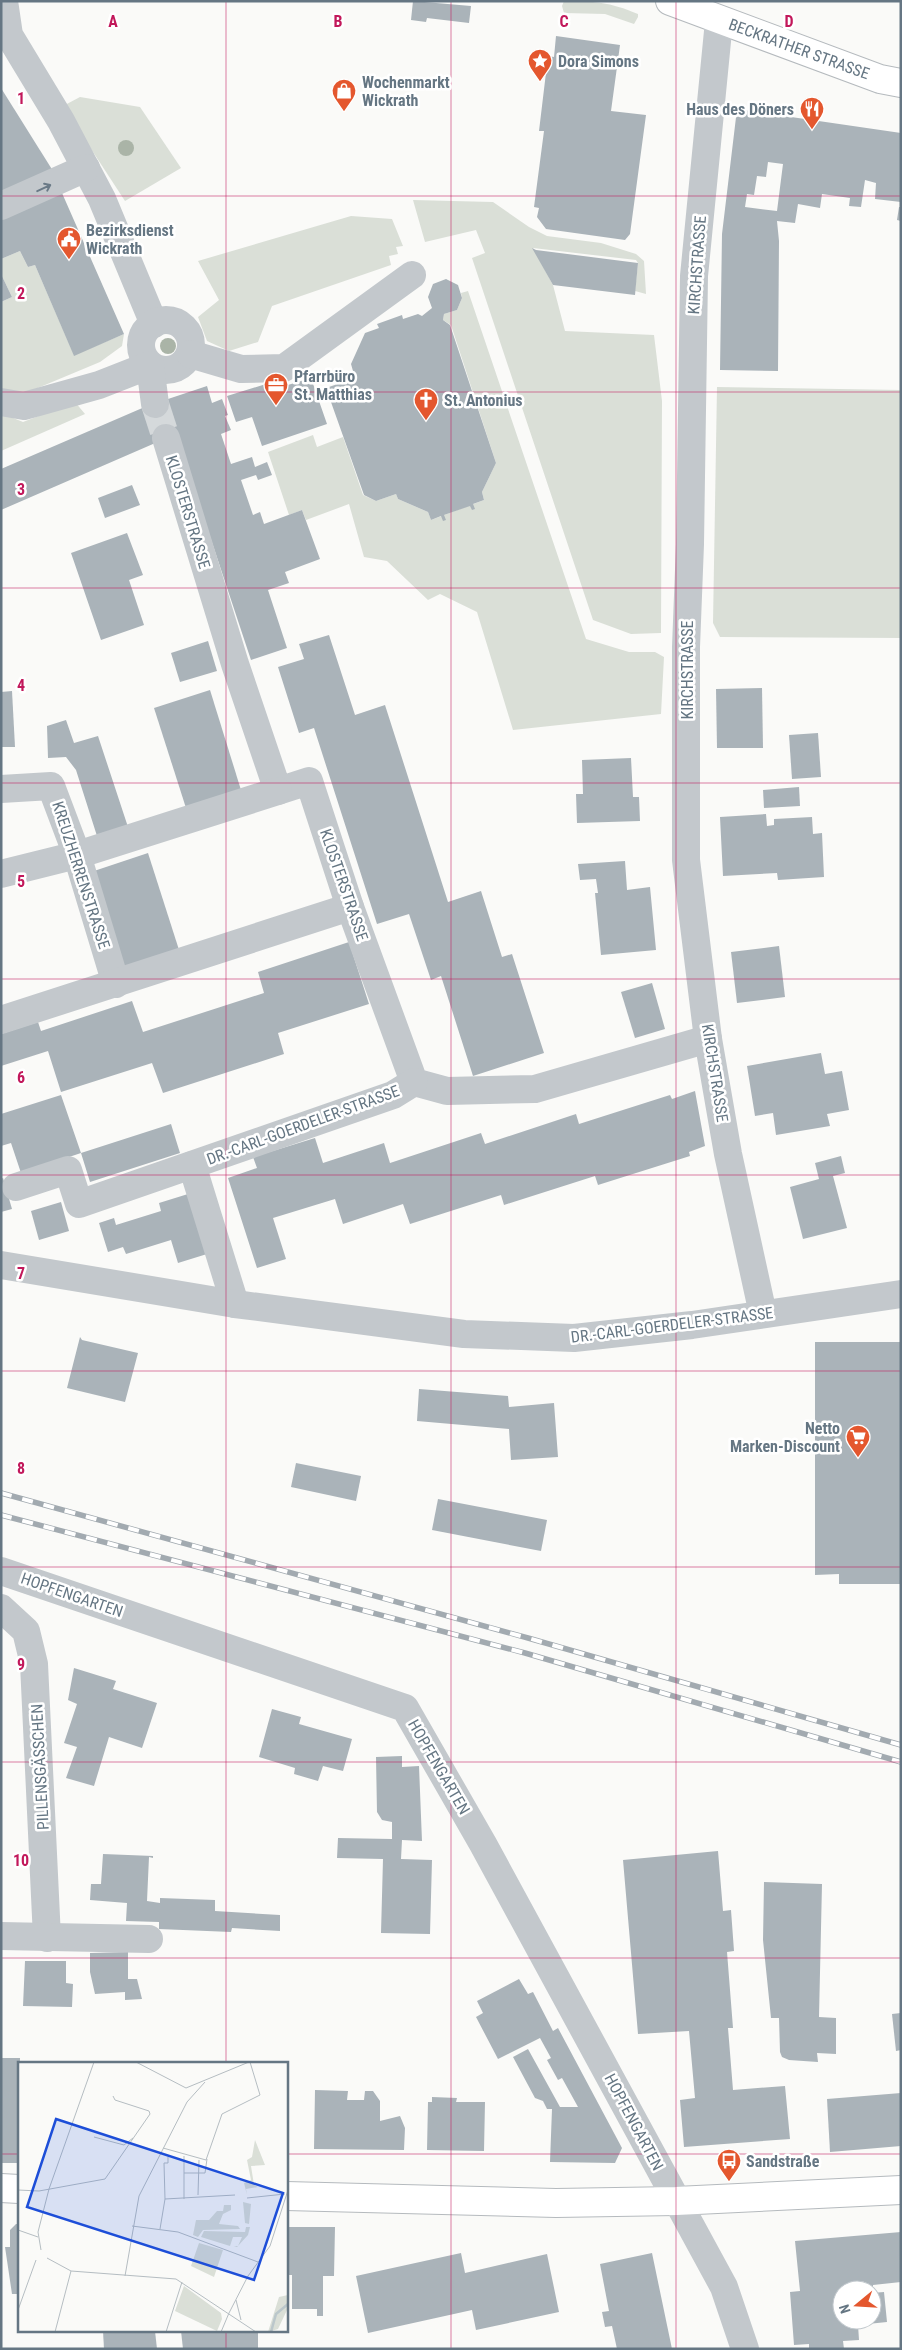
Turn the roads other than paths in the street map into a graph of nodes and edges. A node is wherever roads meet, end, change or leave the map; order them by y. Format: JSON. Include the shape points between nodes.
{"nodes":[{"id":1,"x":4,"y":1,"type":"edge"},
{"id":2,"x":670,"y":1,"type":"edge"},
{"id":3,"x":719,"y":21,"type":"junction"},
{"id":4,"x":901,"y":83,"type":"edge"},
{"id":5,"x":86,"y":168,"type":"junction"},
{"id":6,"x":1,"y":206,"type":"edge"},
{"id":7,"x":412,"y":276,"type":"dead end"},
{"id":8,"x":154,"y":324,"type":"junction"},
{"id":9,"x":190,"y":354,"type":"junction"},
{"id":10,"x":150,"y":364,"type":"junction"},
{"id":11,"x":1,"y":402,"type":"edge"},
{"id":12,"x":155,"y":404,"type":"tunnel mouth"},
{"id":13,"x":166,"y":439,"type":"tunnel mouth"},
{"id":14,"x":1,"y":788,"type":"edge"},
{"id":15,"x":278,"y":791,"type":"junction"},
{"id":16,"x":77,"y":855,"type":"junction"},
{"id":17,"x":1,"y":874,"type":"edge"},
{"id":18,"x":350,"y":907,"type":"junction"},
{"id":19,"x":116,"y":984,"type":"junction"},
{"id":20,"x":1,"y":1020,"type":"edge"},
{"id":21,"x":708,"y":1039,"type":"junction"},
{"id":22,"x":414,"y":1082,"type":"junction"},
{"id":23,"x":192,"y":1165,"type":"junction"},
{"id":24,"x":16,"y":1187,"type":"dead end"},
{"id":25,"x":1,"y":1265,"type":"edge"},
{"id":26,"x":901,"y":1294,"type":"edge"},
{"id":27,"x":235,"y":1304,"type":"junction"},
{"id":28,"x":763,"y":1314,"type":"junction"},
{"id":29,"x":1,"y":1571,"type":"edge"},
{"id":30,"x":1,"y":1608,"type":"edge"},
{"id":31,"x":1,"y":1936,"type":"edge"},
{"id":32,"x":47,"y":1938,"type":"junction"},
{"id":33,"x":149,"y":1939,"type":"dead end"},
{"id":34,"x":1,"y":2188,"type":"edge"},
{"id":35,"x":18,"y":2189,"type":"edge"},
{"id":36,"x":901,"y":2190,"type":"edge"},
{"id":37,"x":288,"y":2196,"type":"edge"},
{"id":38,"x":676,"y":2201,"type":"junction"},
{"id":39,"x":745,"y":2349,"type":"edge"}],
"edges":[{"from":1,"to":5,"type":"street","via":[[9,35]]},
{"from":2,"to":3,"type":"main road","name":"BECKRATHER STRASSE"},
{"from":3,"to":4,"type":"main road","name":"BECKRATHER STRASSE","via":[[880,79]]},
{"from":3,"to":21,"type":"street","name":"KIRCHSTRASSE","via":[[694,276],[686,647],[686,860]]},
{"from":6,"to":5,"type":"street","one_way":true},
{"from":5,"to":8,"type":"street"},
{"from":7,"to":9,"type":"street","via":[[284,368],[241,369]]},
{"from":8,"to":9,"type":"street","via":[[169,320],[182,327],[190,339]]},
{"from":8,"to":10,"type":"street","via":[[148,328],[141,343]]},
{"from":9,"to":10,"type":"street","via":[[186,362],[172,370]]},
{"from":10,"to":11,"type":"street","via":[[99,384],[24,406]]},
{"from":10,"to":12,"type":"street"},
{"from":13,"to":15,"type":"street","name":"KLOSTERSTRASSE"},
{"from":14,"to":16,"type":"street","name":"KREUZHERRENSTRASSE","via":[[51,786]]},
{"from":15,"to":16,"type":"street"},
{"from":15,"to":18,"type":"street","name":"KLOSTERSTRASSE","via":[[309,781]]},
{"from":16,"to":17,"type":"street"},
{"from":16,"to":19,"type":"street","name":"KREUZHERRENSTRASSE"},
{"from":18,"to":19,"type":"street"},
{"from":18,"to":22,"type":"street","name":"KLOSTERSTRASSE"},
{"from":19,"to":20,"type":"street"},
{"from":21,"to":22,"type":"street","via":[[535,1089],[448,1091]]},
{"from":21,"to":28,"type":"street","name":"KIRCHSTRASSE","via":[[728,1154]]},
{"from":22,"to":23,"type":"street","name":"DR.-CARL-GOERDELER-STRASSE","via":[[393,1095]]},
{"from":23,"to":24,"type":"street","name":"DR.-CARL-GOERDELER-STRASSE","via":[[79,1204],[68,1170]]},
{"from":23,"to":27,"type":"street","name":"DR.-CARL-GOERDELER-STRASSE"},
{"from":25,"to":27,"type":"street","name":"DR.-CARL-GOERDELER-STRASSE"},
{"from":26,"to":28,"type":"street","name":"DR.-CARL-GOERDELER-STRASSE"},
{"from":27,"to":28,"type":"street","name":"DR.-CARL-GOERDELER-STRASSE","via":[[464,1334],[574,1338]]},
{"from":29,"to":38,"type":"street","name":"HOPFENGARTEN","via":[[405,1708],[483,1844]]},
{"from":30,"to":32,"type":"street","name":"PILLENSGÄSSCHEN","via":[[26,1631],[34,1664]]},
{"from":31,"to":32,"type":"street"},
{"from":32,"to":33,"type":"street"},
{"from":34,"to":35,"type":"main road"},
{"from":36,"to":38,"type":"main road"},
{"from":37,"to":38,"type":"main road","via":[[556,2203]]},
{"from":38,"to":39,"type":"street","name":"HOPFENGARTEN","via":[[724,2287]]}]}
